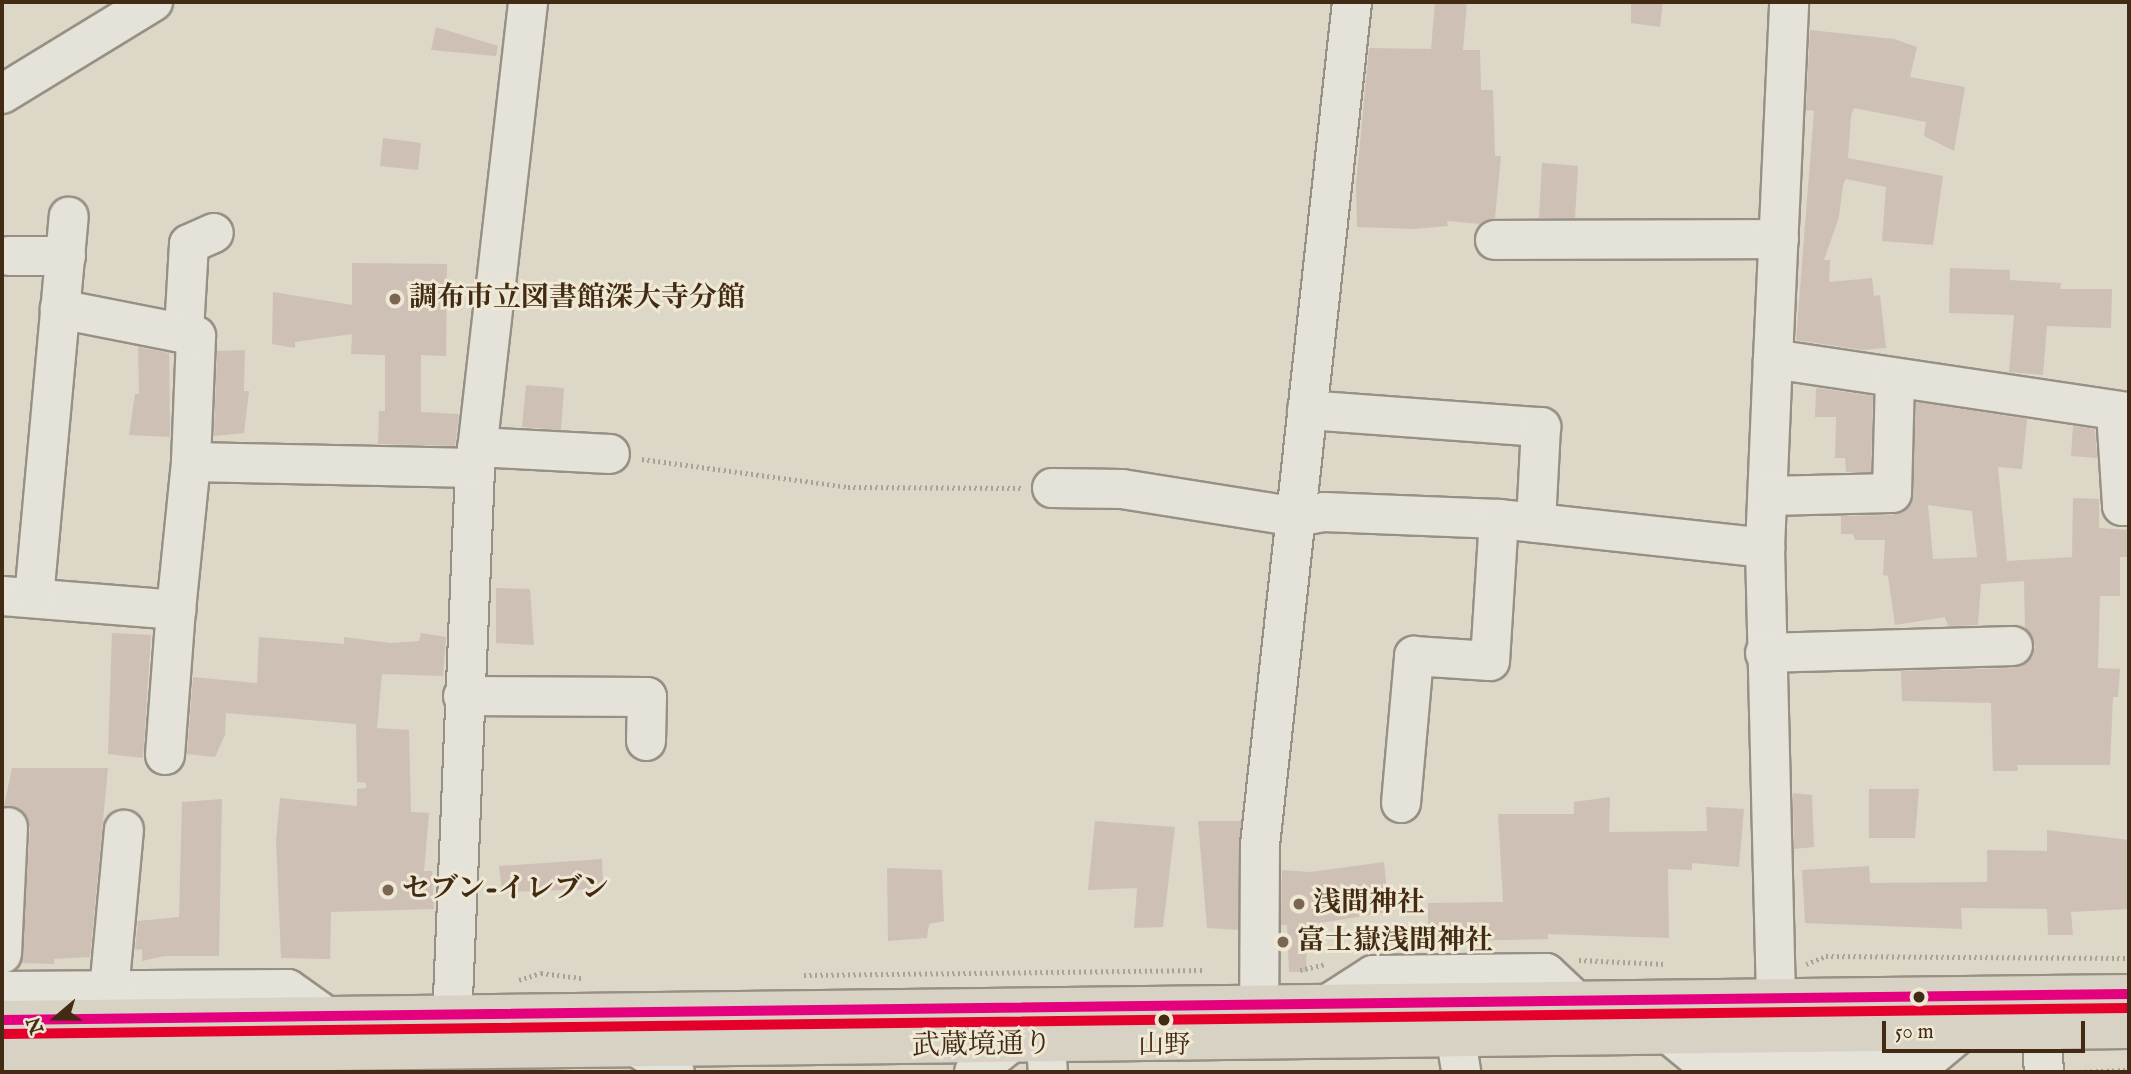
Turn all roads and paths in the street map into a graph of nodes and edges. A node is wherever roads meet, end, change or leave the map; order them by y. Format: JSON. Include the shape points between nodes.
{"nodes":[{"id":1,"x":152,"y":2,"type":"edge"},
{"id":2,"x":528,"y":2,"type":"edge"},
{"id":3,"x":1352,"y":2,"type":"edge"},
{"id":4,"x":1789,"y":2,"type":"edge"},
{"id":5,"x":104,"y":15,"type":"edge"},
{"id":6,"x":2,"y":94,"type":"edge"},
{"id":7,"x":69,"y":217,"type":"dead end"},
{"id":8,"x":214,"y":233,"type":"dead end"},
{"id":9,"x":1779,"y":239,"type":"junction"},
{"id":10,"x":1495,"y":240,"type":"dead end"},
{"id":11,"x":9,"y":256,"type":"dead end"},
{"id":12,"x":66,"y":256,"type":"junction"},
{"id":13,"x":60,"y":309,"type":"junction"},
{"id":14,"x":184,"y":331,"type":"junction"},
{"id":15,"x":1773,"y":359,"type":"junction"},
{"id":16,"x":1895,"y":378,"type":"junction"},
{"id":17,"x":1307,"y":410,"type":"junction"},
{"id":18,"x":2122,"y":412,"type":"edge"},
{"id":19,"x":610,"y":454,"type":"joint"},
{"id":20,"x":476,"y":457,"type":"junction"},
{"id":21,"x":191,"y":461,"type":"junction"},
{"id":22,"x":1052,"y":488,"type":"joint"},
{"id":23,"x":1768,"y":496,"type":"junction"},
{"id":24,"x":2129,"y":506,"type":"edge"},
{"id":25,"x":1296,"y":517,"type":"junction"},
{"id":26,"x":1518,"y":521,"type":"junction"},
{"id":27,"x":1765,"y":548,"type":"junction"},
{"id":28,"x":18,"y":597,"type":"edge"},
{"id":29,"x":176,"y":610,"type":"junction"},
{"id":30,"x":2013,"y":646,"type":"dead end"},
{"id":31,"x":1765,"y":653,"type":"junction"},
{"id":32,"x":463,"y":696,"type":"junction"},
{"id":33,"x":646,"y":741,"type":"dead end"},
{"id":34,"x":165,"y":755,"type":"dead end"},
{"id":35,"x":1401,"y":803,"type":"dead end"},
{"id":36,"x":8,"y":827,"type":"dead end"},
{"id":37,"x":124,"y":830,"type":"dead end"},
{"id":38,"x":2,"y":954,"type":"edge"},
{"id":39,"x":2129,"y":958,"type":"edge"},
{"id":40,"x":1565,"y":959,"type":"dead end"},
{"id":41,"x":1334,"y":963,"type":"dead end"},
{"id":42,"x":1674,"y":965,"type":"dead end"},
{"id":43,"x":794,"y":975,"type":"dead end"},
{"id":44,"x":586,"y":979,"type":"dead end"},
{"id":45,"x":1776,"y":983,"type":"junction"},
{"id":46,"x":2,"y":991,"type":"edge"},
{"id":47,"x":109,"y":991,"type":"junction"},
{"id":48,"x":2129,"y":994,"type":"edge"},
{"id":49,"x":1259,"y":1007,"type":"junction"},
{"id":50,"x":2039,"y":1013,"type":"junction"},
{"id":51,"x":326,"y":1016,"type":"junction"},
{"id":52,"x":2,"y":1020,"type":"edge"},
{"id":53,"x":2129,"y":1029,"type":"edge"},
{"id":54,"x":507,"y":1030,"type":"edge"},
{"id":55,"x":451,"y":1032,"type":"junction"},
{"id":56,"x":1961,"y":1032,"type":"junction"},
{"id":57,"x":1670,"y":1035,"type":"junction"},
{"id":58,"x":1007,"y":1046,"type":"junction"},
{"id":59,"x":641,"y":1049,"type":"junction"},
{"id":60,"x":2,"y":1055,"type":"edge"},
{"id":61,"x":1459,"y":1055,"type":"edge"},
{"id":62,"x":1047,"y":1059,"type":"edge"},
{"id":63,"x":393,"y":1061,"type":"edge"},
{"id":64,"x":281,"y":1062,"type":"edge"},
{"id":65,"x":224,"y":1063,"type":"edge"},
{"id":66,"x":1777,"y":1068,"type":"edge"},
{"id":67,"x":2129,"y":1070,"type":"edge"},
{"id":68,"x":675,"y":1072,"type":"edge"},
{"id":69,"x":974,"y":1072,"type":"edge"},
{"id":70,"x":1968,"y":1072,"type":"edge"},
{"id":71,"x":1985,"y":1072,"type":"edge"},
{"id":72,"x":2044,"y":1072,"type":"edge"},
{"id":73,"x":2066,"y":1072,"type":"edge"}],
"edges":[{"from":1,"to":5,"type":"street"},
{"from":2,"to":20,"type":"street"},
{"from":3,"to":17,"type":"street"},
{"from":4,"to":9,"type":"street"},
{"from":5,"to":6,"type":"street"},
{"from":7,"to":12,"type":"street"},
{"from":8,"to":14,"type":"street","via":[[188,244]]},
{"from":9,"to":10,"type":"street"},
{"from":9,"to":15,"type":"street"},
{"from":11,"to":12,"type":"street"},
{"from":12,"to":13,"type":"street"},
{"from":13,"to":14,"type":"street"},
{"from":13,"to":28,"type":"street"},
{"from":14,"to":21,"type":"street","via":[[196,336]]},
{"from":15,"to":16,"type":"street"},
{"from":15,"to":23,"type":"street"},
{"from":16,"to":18,"type":"street"},
{"from":16,"to":23,"type":"street","via":[[1892,493]]},
{"from":17,"to":25,"type":"street"},
{"from":17,"to":26,"type":"street","via":[[1541,427]]},
{"from":18,"to":24,"type":"street","via":[[2122,506]]},
{"from":19,"to":20,"type":"street"},
{"from":19,"to":22,"type":"path","via":[[848,487]]},
{"from":20,"to":21,"type":"street"},
{"from":20,"to":32,"type":"street"},
{"from":21,"to":29,"type":"street"},
{"from":22,"to":25,"type":"street","via":[[1122,489]]},
{"from":23,"to":27,"type":"street"},
{"from":25,"to":26,"type":"street","via":[[1324,512]]},
{"from":25,"to":49,"type":"street","via":[[1260,845]]},
{"from":26,"to":27,"type":"street"},
{"from":26,"to":35,"type":"street","via":[[1490,661],[1414,656]]},
{"from":27,"to":31,"type":"street"},
{"from":28,"to":29,"type":"street"},
{"from":29,"to":34,"type":"street"},
{"from":30,"to":31,"type":"street"},
{"from":31,"to":45,"type":"street"},
{"from":32,"to":33,"type":"street","via":[[647,696]]},
{"from":32,"to":55,"type":"street"},
{"from":36,"to":38,"type":"street"},
{"from":37,"to":47,"type":"street"},
{"from":39,"to":45,"type":"path","via":[[1826,956]]},
{"from":40,"to":42,"type":"path"},
{"from":41,"to":49,"type":"path"},
{"from":43,"to":49,"type":"path","via":[[1183,968]]},
{"from":44,"to":54,"type":"path","via":[[541,973]]},
{"from":45,"to":49,"type":"main road","name":"武蔵境通り","via":[[1575,1000]]},
{"from":45,"to":50,"type":"main road","name":"武蔵境通り"},
{"from":46,"to":47,"type":"street"},
{"from":47,"to":51,"type":"street","via":[[288,989]]},
{"from":48,"to":50,"type":"main road","name":"武蔵境通り"},
{"from":49,"to":54,"type":"main road","name":"武蔵境通り"},
{"from":49,"to":61,"type":"main road","name":"武蔵境通り"},
{"from":49,"to":62,"type":"main road","name":"武蔵境通り"},
{"from":50,"to":53,"type":"main road","name":"武蔵境通り"},
{"from":50,"to":56,"type":"main road","name":"武蔵境通り"},
{"from":50,"to":72,"type":"street"},
{"from":51,"to":52,"type":"main road","name":"武蔵境通り"},
{"from":51,"to":55,"type":"main road","name":"武蔵境通り"},
{"from":54,"to":55,"type":"main road","name":"武蔵境通り"},
{"from":54,"to":59,"type":"main road","name":"武蔵境通り"},
{"from":55,"to":63,"type":"main road","name":"武蔵境通り"},
{"from":56,"to":57,"type":"main road","name":"武蔵境通り"},
{"from":56,"to":66,"type":"street","via":[[1926,1061]]},
{"from":57,"to":61,"type":"main road","name":"武蔵境通り"},
{"from":57,"to":66,"type":"street","via":[[1704,1063]]},
{"from":58,"to":59,"type":"main road","name":"武蔵境通り"},
{"from":58,"to":62,"type":"main road","name":"武蔵境通り"},
{"from":58,"to":69,"type":"street"},
{"from":59,"to":68,"type":"street"},
{"from":60,"to":65,"type":"main road","name":"武蔵境通り"},
{"from":63,"to":64,"type":"main road","name":"武蔵境通り"},
{"from":64,"to":65,"type":"main road","name":"武蔵境通り"},
{"from":67,"to":73,"type":"path"},
{"from":70,"to":71,"type":"path"}]}
